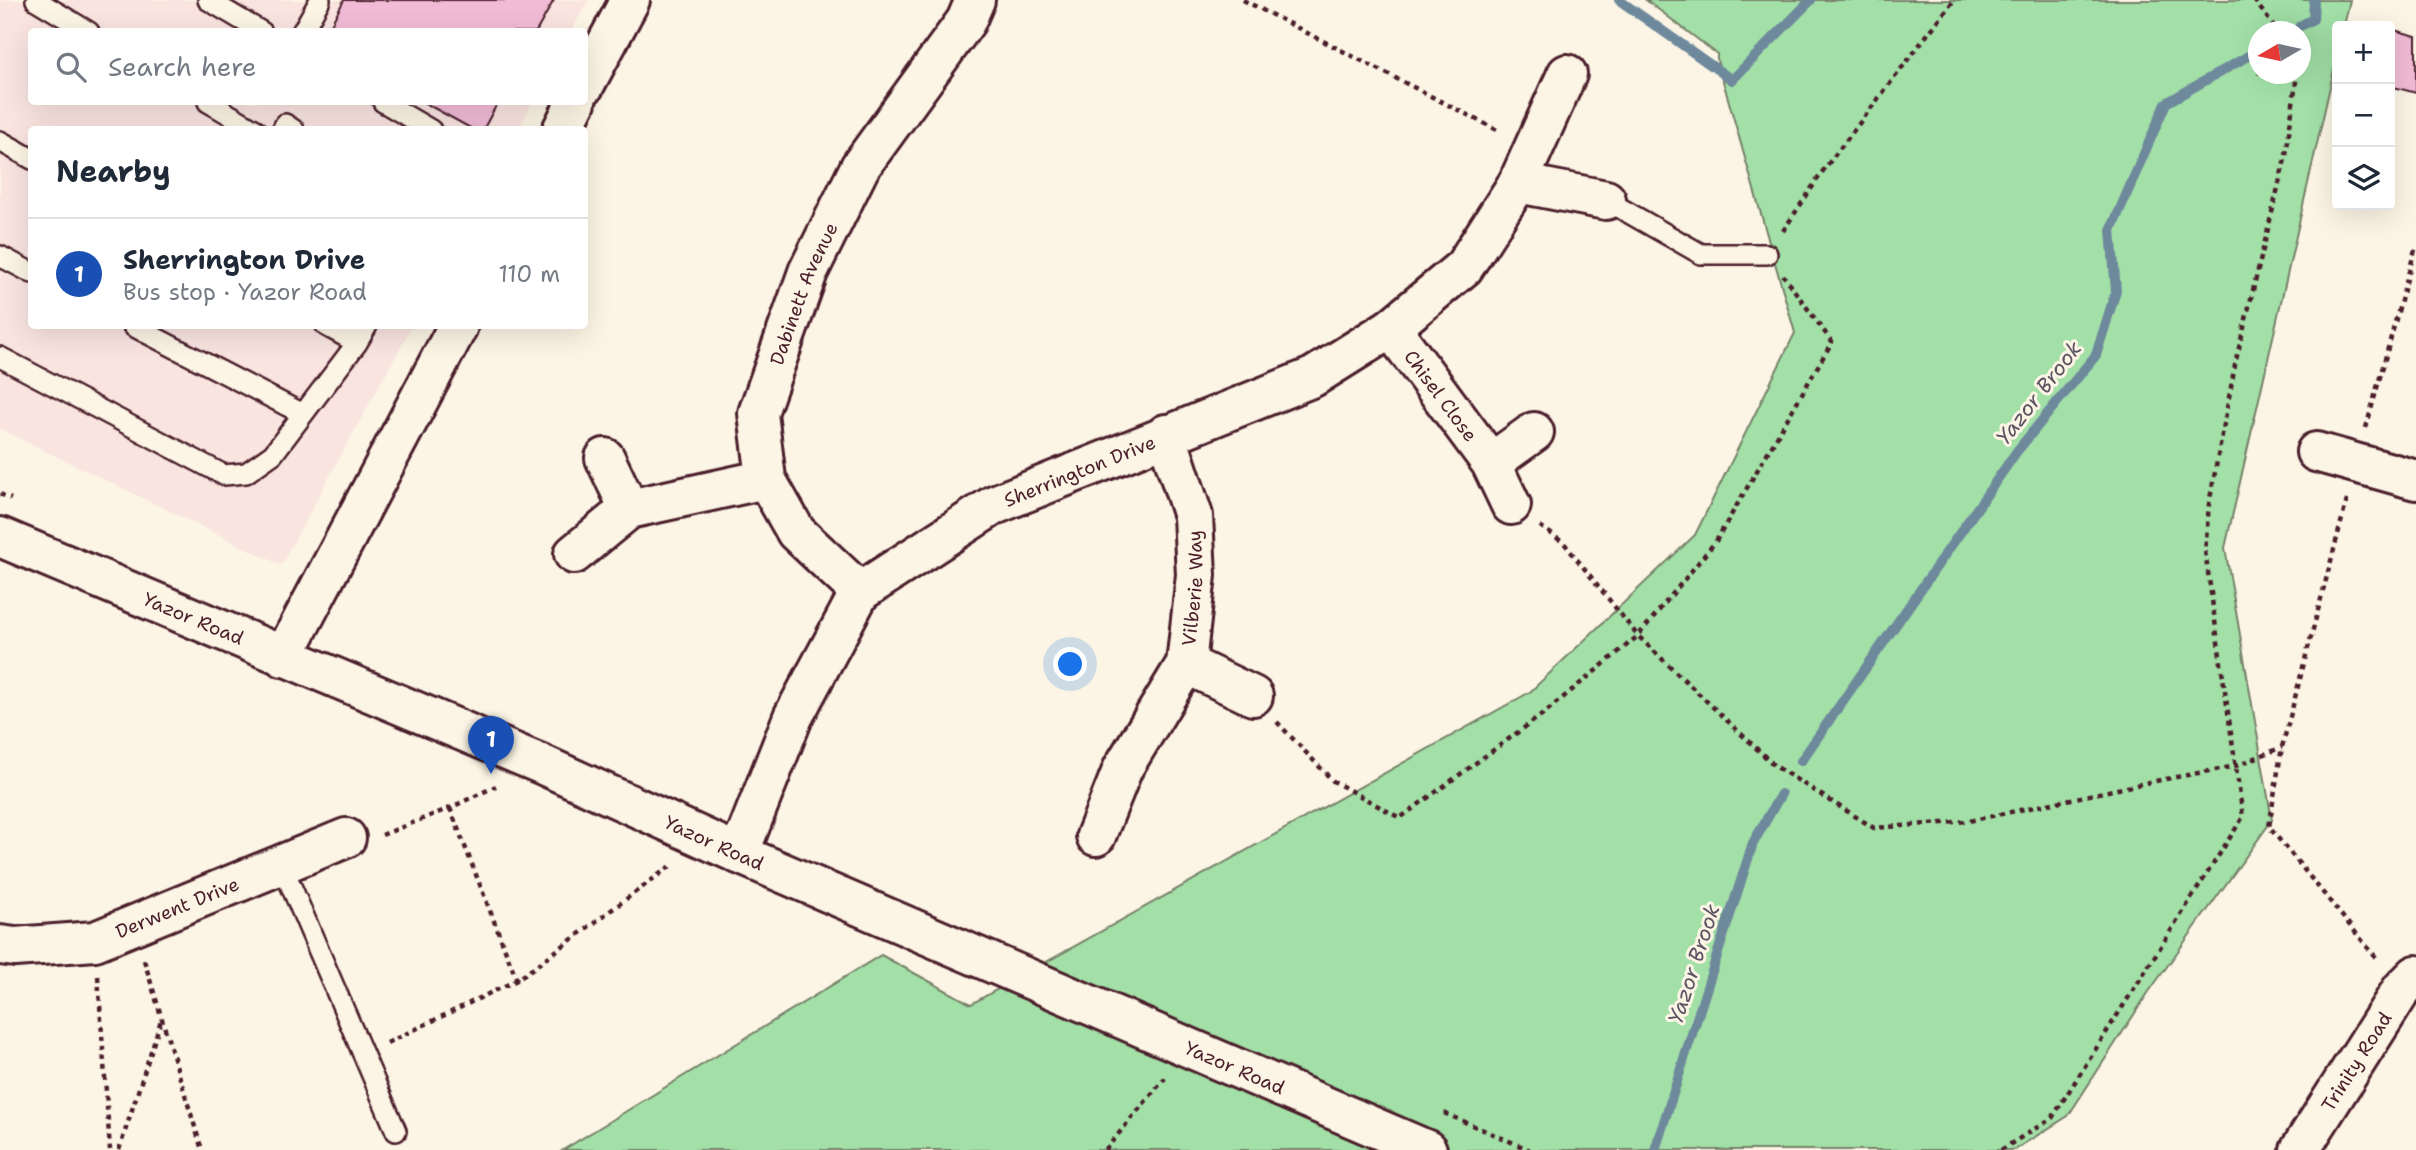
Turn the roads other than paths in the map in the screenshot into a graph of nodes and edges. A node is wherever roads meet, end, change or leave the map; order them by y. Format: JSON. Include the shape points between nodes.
{"nodes":[{"id":1,"x":36,"y":0,"type":"edge"},
{"id":2,"x":208,"y":0,"type":"edge"},
{"id":3,"x":320,"y":0,"type":"edge"},
{"id":4,"x":630,"y":0,"type":"edge"},
{"id":5,"x":975,"y":0,"type":"edge"},
{"id":6,"x":82,"y":28,"type":"edge"},
{"id":7,"x":255,"y":28,"type":"edge"},
{"id":8,"x":304,"y":28,"type":"edge"},
{"id":9,"x":1567,"y":74,"type":"dead end"},
{"id":10,"x":588,"y":79,"type":"edge"},
{"id":11,"x":213,"y":105,"type":"edge"},
{"id":12,"x":388,"y":105,"type":"edge"},
{"id":13,"x":574,"y":105,"type":"edge"},
{"id":14,"x":249,"y":126,"type":"edge"},
{"id":15,"x":424,"y":126,"type":"edge"},
{"id":16,"x":564,"y":126,"type":"edge"},
{"id":17,"x":0,"y":141,"type":"edge"},
{"id":18,"x":28,"y":157,"type":"edge"},
{"id":19,"x":1518,"y":183,"type":"junction"},
{"id":20,"x":1606,"y":200,"type":"joint"},
{"id":21,"x":1767,"y":254,"type":"road end"},
{"id":22,"x":0,"y":256,"type":"edge"},
{"id":23,"x":28,"y":271,"type":"edge"},
{"id":24,"x":1391,"y":328,"type":"junction"},
{"id":25,"x":139,"y":329,"type":"edge"},
{"id":26,"x":331,"y":329,"type":"edge"},
{"id":27,"x":365,"y":329,"type":"edge"},
{"id":28,"x":456,"y":329,"type":"edge"},
{"id":29,"x":357,"y":343,"type":"junction"},
{"id":30,"x":0,"y":357,"type":"edge"},
{"id":31,"x":303,"y":414,"type":"junction"},
{"id":32,"x":1534,"y":432,"type":"dead end"},
{"id":33,"x":1166,"y":434,"type":"junction"},
{"id":34,"x":2316,"y":452,"type":"dead end"},
{"id":35,"x":605,"y":458,"type":"dead end"},
{"id":36,"x":1491,"y":463,"type":"junction"},
{"id":37,"x":766,"y":480,"type":"junction"},
{"id":38,"x":2416,"y":480,"type":"edge"},
{"id":39,"x":1511,"y":505,"type":"road end"},
{"id":40,"x":629,"y":509,"type":"junction"},
{"id":41,"x":0,"y":537,"type":"edge"},
{"id":42,"x":574,"y":554,"type":"dead end"},
{"id":43,"x":859,"y":592,"type":"junction"},
{"id":44,"x":283,"y":657,"type":"junction"},
{"id":45,"x":1186,"y":664,"type":"junction"},
{"id":46,"x":1253,"y":696,"type":"road end"},
{"id":47,"x":1096,"y":836,"type":"dead end"},
{"id":48,"x":346,"y":838,"type":"road end"},
{"id":49,"x":725,"y":847,"type":"junction"},
{"id":50,"x":282,"y":865,"type":"junction"},
{"id":51,"x":0,"y":945,"type":"edge"},
{"id":52,"x":2409,"y":982,"type":"edge"},
{"id":53,"x":396,"y":1131,"type":"dead end"},
{"id":54,"x":1427,"y":1150,"type":"edge"},
{"id":55,"x":2300,"y":1150,"type":"edge"}],
"edges":[{"from":1,"to":6,"type":"lane"},
{"from":2,"to":7,"type":"lane"},
{"from":3,"to":8,"type":"lane"},
{"from":4,"to":10,"type":"street"},
{"from":5,"to":37,"type":"street","name":"Dabinett Avenue","via":[[966,21],[860,167],[808,272],[758,413]]},
{"from":9,"to":19,"type":"street","name":"Sherrington Drive"},
{"from":11,"to":14,"type":"lane"},
{"from":12,"to":15,"type":"lane"},
{"from":13,"to":16,"type":"street"},
{"from":17,"to":18,"type":"lane"},
{"from":19,"to":20,"type":"street"},
{"from":19,"to":24,"type":"street","name":"Sherrington Drive","via":[[1464,267]]},
{"from":20,"to":21,"type":"lane","via":[[1700,254]]},
{"from":22,"to":23,"type":"lane"},
{"from":24,"to":33,"type":"street","name":"Sherrington Drive","via":[[1313,377]]},
{"from":24,"to":36,"type":"street","name":"Chisel Close"},
{"from":25,"to":31,"type":"lane"},
{"from":26,"to":29,"type":"lane"},
{"from":27,"to":29,"type":"lane"},
{"from":28,"to":44,"type":"street"},
{"from":29,"to":31,"type":"lane"},
{"from":30,"to":31,"type":"lane","via":[[224,475],[246,473],[273,454]]},
{"from":32,"to":36,"type":"street"},
{"from":33,"to":43,"type":"street","name":"Sherrington Drive","via":[[993,505]]},
{"from":33,"to":45,"type":"street","name":"Vilberie Way","via":[[1193,516],[1196,575]]},
{"from":34,"to":38,"type":"street"},
{"from":35,"to":40,"type":"street"},
{"from":36,"to":39,"type":"street","name":"Chisel Close"},
{"from":37,"to":40,"type":"street"},
{"from":37,"to":43,"type":"street","name":"Dabinett Avenue","via":[[796,532]]},
{"from":40,"to":42,"type":"street"},
{"from":41,"to":44,"type":"street","name":"Yazor Road"},
{"from":43,"to":49,"type":"street","name":"Sherrington Drive"},
{"from":44,"to":49,"type":"street","name":"Yazor Road","via":[[541,764]]},
{"from":45,"to":46,"type":"street","name":"Vilberie Way"},
{"from":45,"to":47,"type":"street","name":"Vilberie Way","via":[[1123,768]]},
{"from":48,"to":50,"type":"street","name":"Derwent Drive"},
{"from":49,"to":54,"type":"street","name":"Yazor Road"},
{"from":50,"to":51,"type":"street","name":"Derwent Drive","via":[[95,941]]},
{"from":50,"to":53,"type":"lane"},
{"from":52,"to":55,"type":"street","name":"Trinity Road"}]}
